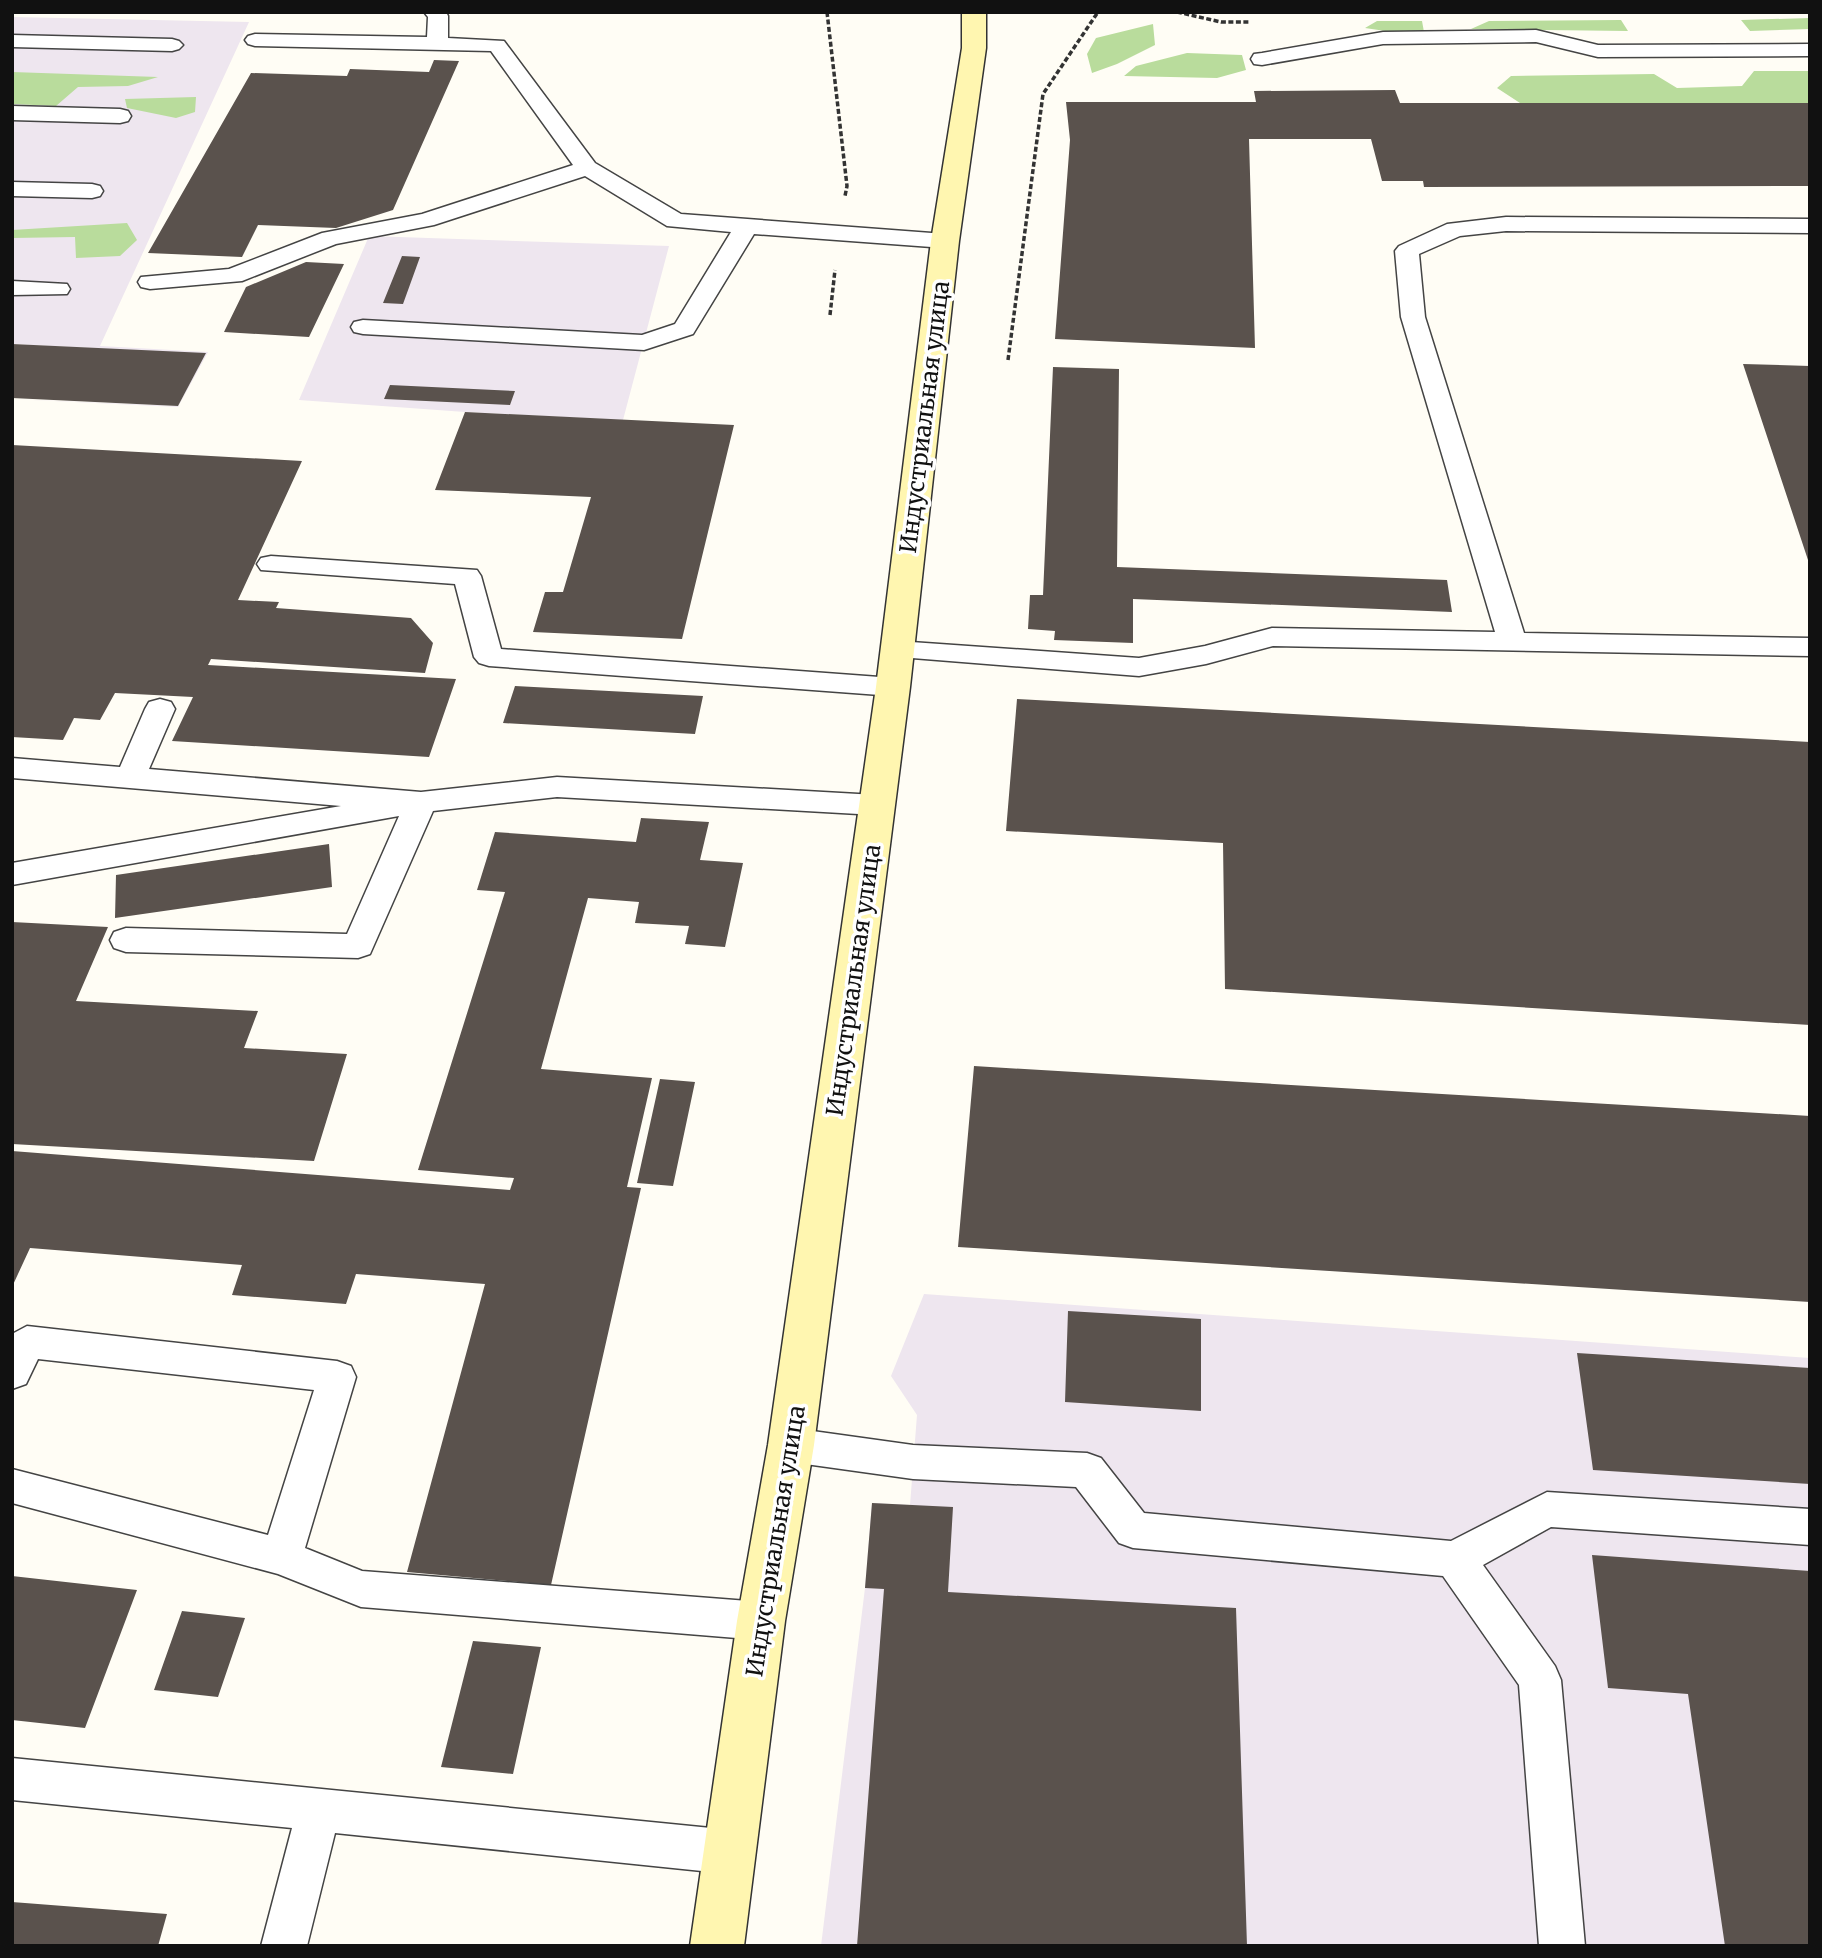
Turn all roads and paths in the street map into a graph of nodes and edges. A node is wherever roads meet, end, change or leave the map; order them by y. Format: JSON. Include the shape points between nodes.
{"nodes":[{"id":1,"x":434,"y":12,"type":"edge"},
{"id":2,"x":827,"y":12,"type":"edge"},
{"id":3,"x":974,"y":12,"type":"edge"},
{"id":4,"x":1098,"y":12,"type":"edge"},
{"id":5,"x":255,"y":40,"type":"dead end"},
{"id":6,"x":12,"y":41,"type":"edge"},
{"id":7,"x":437,"y":43,"type":"junction"},
{"id":8,"x":172,"y":45,"type":"dead end"},
{"id":9,"x":1810,"y":50,"type":"edge"},
{"id":10,"x":1262,"y":59,"type":"dead end"},
{"id":11,"x":12,"y":113,"type":"edge"},
{"id":12,"x":120,"y":116,"type":"dead end"},
{"id":13,"x":587,"y":167,"type":"junction"},
{"id":14,"x":12,"y":189,"type":"edge"},
{"id":15,"x":92,"y":191,"type":"dead end"},
{"id":16,"x":747,"y":226,"type":"junction"},
{"id":17,"x":1810,"y":226,"type":"edge"},
{"id":18,"x":839,"y":232,"type":"junction"},
{"id":19,"x":945,"y":240,"type":"junction"},
{"id":20,"x":150,"y":282,"type":"dead end"},
{"id":21,"x":12,"y":288,"type":"edge"},
{"id":22,"x":58,"y":289,"type":"dead end"},
{"id":23,"x":830,"y":316,"type":"dead end"},
{"id":24,"x":363,"y":327,"type":"dead end"},
{"id":25,"x":1008,"y":360,"type":"dead end"},
{"id":26,"x":271,"y":564,"type":"dead end"},
{"id":27,"x":1512,"y":640,"type":"junction"},
{"id":28,"x":1810,"y":647,"type":"edge"},
{"id":29,"x":895,"y":669,"type":"junction"},
{"id":30,"x":160,"y":709,"type":"dead end"},
{"id":31,"x":12,"y":768,"type":"edge"},
{"id":32,"x":131,"y":776,"type":"junction"},
{"id":33,"x":421,"y":802,"type":"junction"},
{"id":34,"x":876,"y":805,"type":"junction"},
{"id":35,"x":12,"y":874,"type":"edge"},
{"id":36,"x":126,"y":940,"type":"dead end"},
{"id":37,"x":12,"y":1373,"type":"edge"},
{"id":38,"x":791,"y":1445,"type":"junction"},
{"id":39,"x":12,"y":1486,"type":"edge"},
{"id":40,"x":1810,"y":1527,"type":"edge"},
{"id":41,"x":282,"y":1557,"type":"junction"},
{"id":42,"x":1455,"y":1559,"type":"junction"},
{"id":43,"x":761,"y":1621,"type":"junction"},
{"id":44,"x":12,"y":1779,"type":"edge"},
{"id":45,"x":319,"y":1810,"type":"junction"},
{"id":46,"x":731,"y":1852,"type":"junction"},
{"id":47,"x":284,"y":1946,"type":"edge"},
{"id":48,"x":717,"y":1946,"type":"edge"},
{"id":49,"x":1562,"y":1946,"type":"edge"}],
"edges":[{"from":1,"to":7,"type":"lane","via":[[438,16]]},
{"from":2,"to":18,"type":"path","via":[[847,186]]},
{"from":3,"to":19,"type":"main road","name":"Индустриальная улица","via":[[974,48]]},
{"from":4,"to":25,"type":"path","via":[[1043,94]]},
{"from":5,"to":7,"type":"lane"},
{"from":6,"to":8,"type":"lane"},
{"from":7,"to":13,"type":"lane","via":[[497,45]]},
{"from":9,"to":10,"type":"lane","via":[[1598,51],[1536,36],[1383,38]]},
{"from":11,"to":12,"type":"lane"},
{"from":13,"to":16,"type":"lane","via":[[675,221]]},
{"from":13,"to":20,"type":"lane","via":[[426,220],[330,238],[233,276]]},
{"from":14,"to":15,"type":"lane"},
{"from":16,"to":18,"type":"lane"},
{"from":16,"to":24,"type":"lane","via":[[684,329],[644,342]]},
{"from":17,"to":27,"type":"lane","via":[[1506,224],[1455,229],[1407,251],[1413,317]]},
{"from":18,"to":19,"type":"lane"},
{"from":18,"to":23,"type":"path"},
{"from":19,"to":29,"type":"main road","name":"Индустриальная улица"},
{"from":21,"to":22,"type":"lane"},
{"from":26,"to":29,"type":"lane","via":[[467,576],[489,657]]},
{"from":27,"to":28,"type":"lane"},
{"from":27,"to":29,"type":"lane","via":[[1272,637],[1139,667]]},
{"from":29,"to":34,"type":"main road","name":"Индустриальная улица"},
{"from":30,"to":32,"type":"lane"},
{"from":31,"to":32,"type":"lane"},
{"from":32,"to":33,"type":"lane"},
{"from":33,"to":34,"type":"lane","via":[[557,787]]},
{"from":33,"to":35,"type":"lane"},
{"from":33,"to":36,"type":"lane","via":[[358,946]]},
{"from":34,"to":38,"type":"main road","name":"Индустриальная улица"},
{"from":37,"to":41,"type":"lane","via":[[27,1342],[337,1377]]},
{"from":38,"to":42,"type":"lane","via":[[913,1462],[1087,1470],[1133,1530]]},
{"from":38,"to":43,"type":"main road","name":"Индустриальная улица"},
{"from":39,"to":41,"type":"lane"},
{"from":40,"to":42,"type":"lane","via":[[1547,1509]]},
{"from":41,"to":43,"type":"lane","via":[[361,1589]]},
{"from":42,"to":49,"type":"lane","via":[[1539,1680]]},
{"from":43,"to":46,"type":"main road","name":"Индустриальная улица"},
{"from":44,"to":45,"type":"lane"},
{"from":45,"to":46,"type":"lane"},
{"from":45,"to":47,"type":"lane"},
{"from":46,"to":48,"type":"main road","name":"Индустриальная улица"}]}
